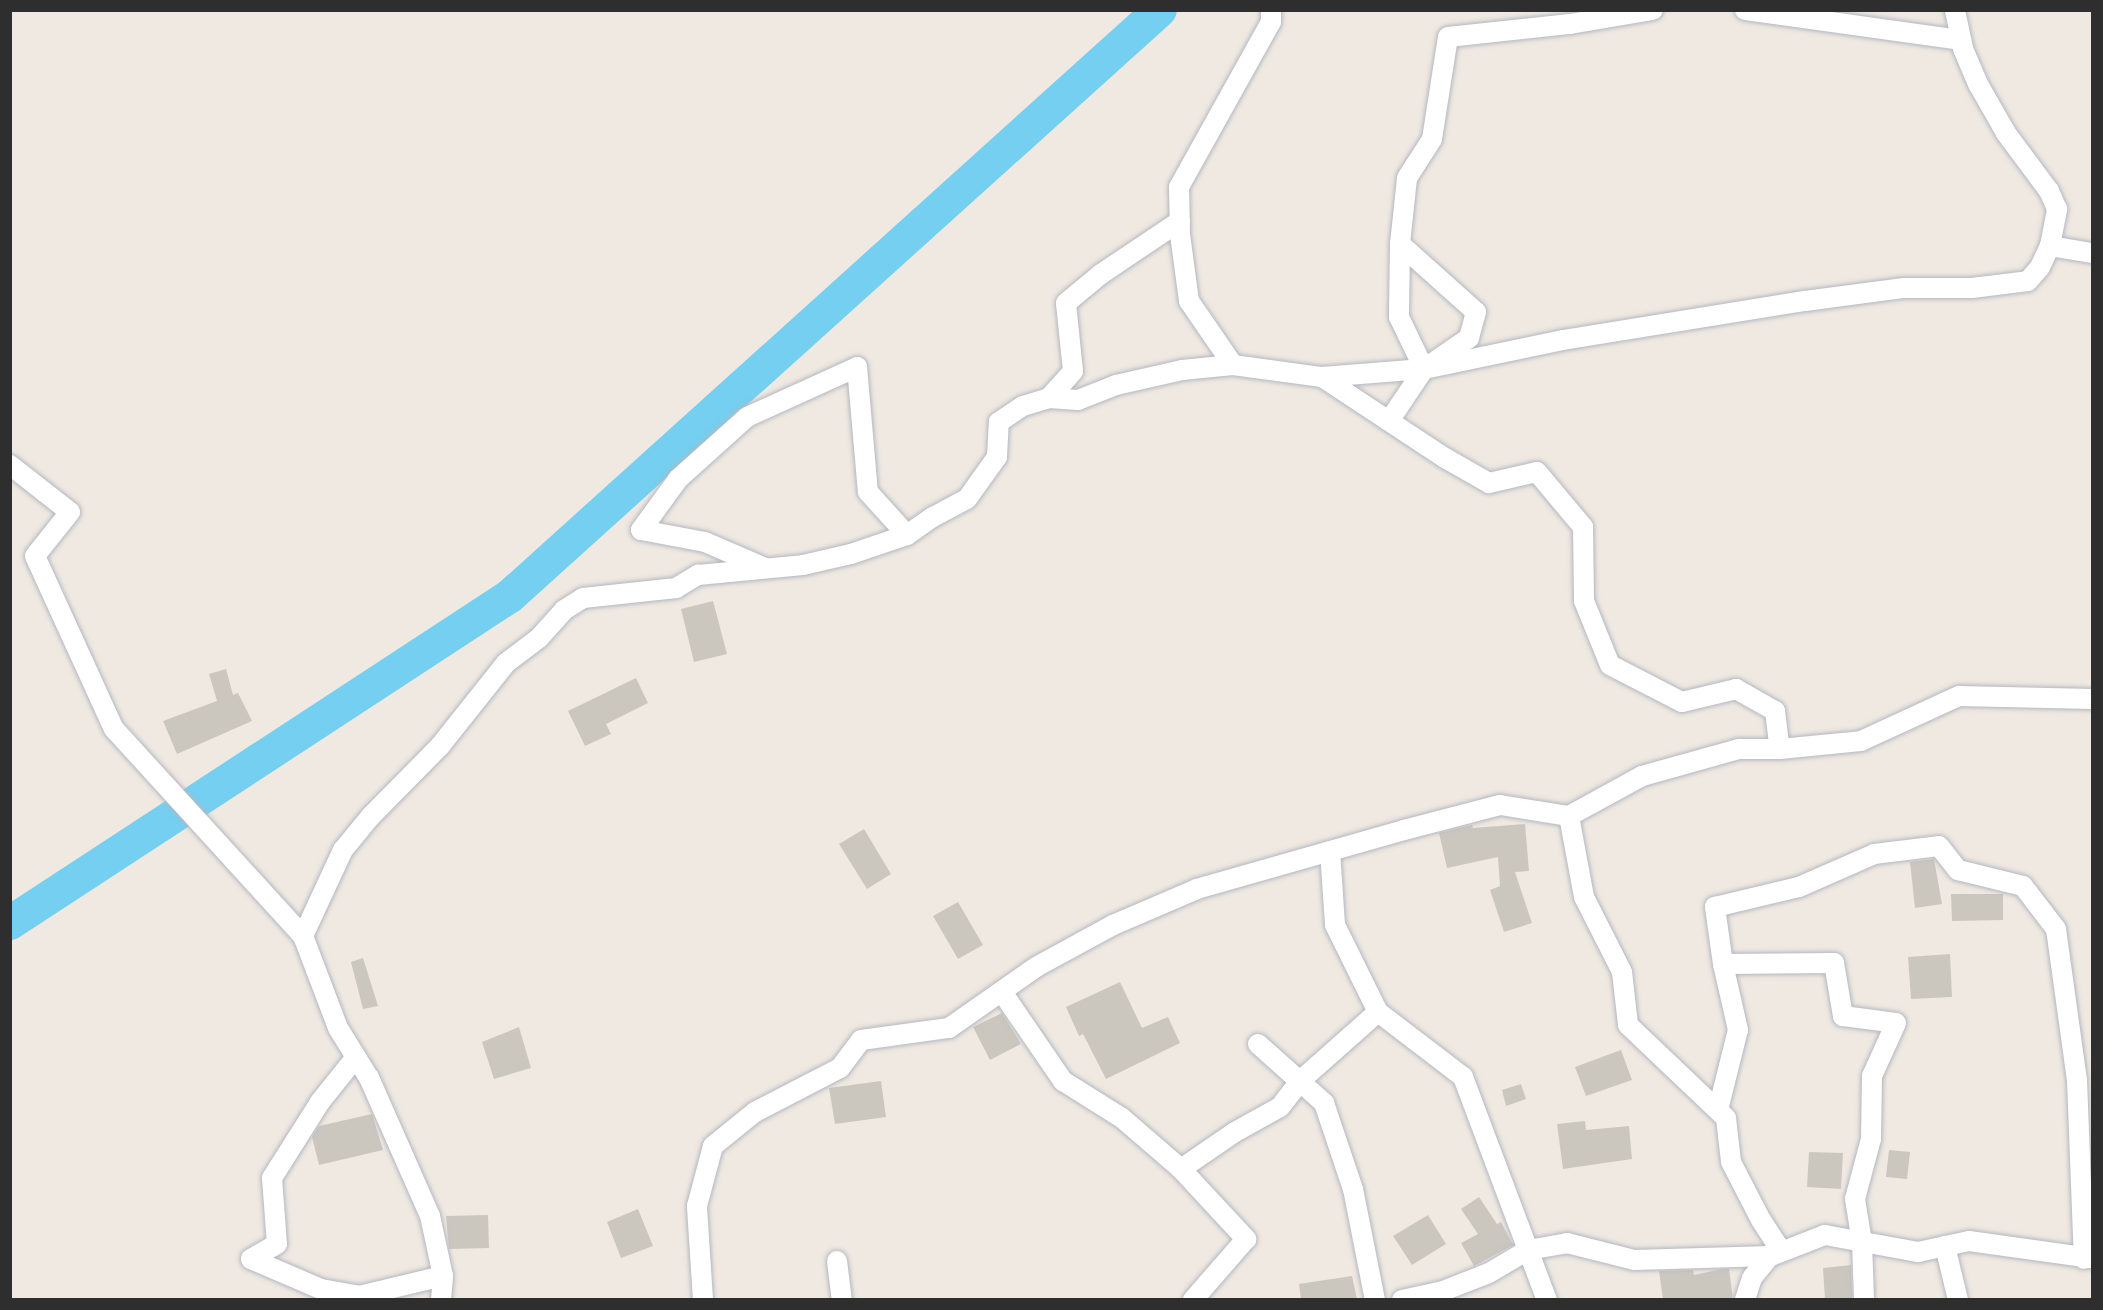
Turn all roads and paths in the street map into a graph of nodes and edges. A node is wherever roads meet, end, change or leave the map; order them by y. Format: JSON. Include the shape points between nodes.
{"nodes":[{"id":1,"x":1271,"y":10,"type":"edge"},
{"id":2,"x":1653,"y":10,"type":"edge"},
{"id":3,"x":1745,"y":10,"type":"edge"},
{"id":4,"x":1955,"y":10,"type":"edge"},
{"id":5,"x":1961,"y":40,"type":"junction"},
{"id":6,"x":1180,"y":221,"type":"junction"},
{"id":7,"x":1400,"y":244,"type":"junction"},
{"id":8,"x":2050,"y":246,"type":"junction"},
{"id":9,"x":2092,"y":253,"type":"edge"},
{"id":10,"x":1233,"y":365,"type":"junction"},
{"id":11,"x":1424,"y":369,"type":"junction"},
{"id":12,"x":1322,"y":377,"type":"junction"},
{"id":13,"x":1049,"y":398,"type":"junction"},
{"id":14,"x":1389,"y":421,"type":"junction"},
{"id":15,"x":10,"y":465,"type":"edge"},
{"id":16,"x":908,"y":536,"type":"junction"},
{"id":17,"x":765,"y":568,"type":"junction"},
{"id":18,"x":2092,"y":699,"type":"edge"},
{"id":19,"x":1780,"y":749,"type":"junction"},
{"id":20,"x":1569,"y":816,"type":"junction"},
{"id":21,"x":1329,"y":851,"type":"junction"},
{"id":22,"x":303,"y":936,"type":"junction"},
{"id":23,"x":1723,"y":964,"type":"junction"},
{"id":24,"x":1002,"y":992,"type":"junction"},
{"id":25,"x":1378,"y":1012,"type":"junction"},
{"id":26,"x":1258,"y":1044,"type":"dead end"},
{"id":27,"x":356,"y":1057,"type":"junction"},
{"id":28,"x":1300,"y":1081,"type":"junction"},
{"id":29,"x":1718,"y":1110,"type":"junction"},
{"id":30,"x":1181,"y":1169,"type":"junction"},
{"id":31,"x":1862,"y":1242,"type":"junction"},
{"id":32,"x":1945,"y":1246,"type":"junction"},
{"id":33,"x":1528,"y":1250,"type":"junction"},
{"id":34,"x":1771,"y":1256,"type":"junction"},
{"id":35,"x":2088,"y":1258,"type":"edge"},
{"id":36,"x":837,"y":1261,"type":"dead end"},
{"id":37,"x":443,"y":1276,"type":"junction"},
{"id":38,"x":441,"y":1299,"type":"edge"},
{"id":39,"x":703,"y":1299,"type":"edge"},
{"id":40,"x":842,"y":1299,"type":"edge"},
{"id":41,"x":1193,"y":1299,"type":"edge"},
{"id":42,"x":1376,"y":1299,"type":"edge"},
{"id":43,"x":1402,"y":1299,"type":"edge"},
{"id":44,"x":1547,"y":1299,"type":"edge"},
{"id":45,"x":1745,"y":1299,"type":"edge"},
{"id":46,"x":1864,"y":1299,"type":"edge"},
{"id":47,"x":1958,"y":1299,"type":"edge"}],
"edges":[{"from":1,"to":6,"type":"street","via":[[1271,22],[1179,187]]},
{"from":2,"to":7,"type":"street","via":[[1570,24],[1448,37],[1432,139],[1407,178]]},
{"from":3,"to":5,"type":"street"},
{"from":4,"to":5,"type":"street"},
{"from":5,"to":8,"type":"street","via":[[1992,111],[2049,191],[2057,209]]},
{"from":6,"to":10,"type":"street","via":[[1189,301]]},
{"from":6,"to":13,"type":"street","via":[[1101,274],[1066,303],[1073,370]]},
{"from":7,"to":11,"type":"street","via":[[1399,317]]},
{"from":7,"to":11,"type":"street","via":[[1476,312],[1469,338]]},
{"from":8,"to":9,"type":"street"},
{"from":8,"to":11,"type":"street","via":[[2028,281],[1972,288],[1904,288],[1805,301],[1563,340]]},
{"from":10,"to":12,"type":"street"},
{"from":10,"to":13,"type":"street","via":[[1116,385],[1078,399]]},
{"from":11,"to":12,"type":"street"},
{"from":11,"to":14,"type":"street"},
{"from":12,"to":14,"type":"street"},
{"from":13,"to":16,"type":"street","via":[[1023,406],[999,422],[997,457],[967,499]]},
{"from":14,"to":19,"type":"street","via":[[1489,483],[1537,472],[1583,527],[1584,601],[1610,665],[1682,702],[1736,688],[1774,711]]},
{"from":15,"to":22,"type":"street","via":[[70,512],[35,556],[114,729]]},
{"from":16,"to":17,"type":"street","via":[[803,565]]},
{"from":16,"to":17,"type":"street","via":[[868,492],[857,367],[747,417],[678,478],[641,530],[705,542]]},
{"from":17,"to":22,"type":"street","via":[[698,575],[675,588],[583,598],[564,609],[539,638],[506,663],[440,746],[343,850]]},
{"from":18,"to":19,"type":"street","via":[[1959,696],[1861,741]]},
{"from":19,"to":20,"type":"street","via":[[1739,749],[1642,776]]},
{"from":20,"to":21,"type":"street","via":[[1500,805]]},
{"from":20,"to":29,"type":"street","via":[[1584,897],[1622,972],[1628,1025]]},
{"from":21,"to":24,"type":"street","via":[[1197,889],[1113,925]]},
{"from":21,"to":25,"type":"street","via":[[1335,925]]},
{"from":22,"to":27,"type":"street","via":[[338,1028]]},
{"from":23,"to":29,"type":"street","via":[[1738,1030]]},
{"from":23,"to":31,"type":"street","via":[[1834,963],[1843,1016],[1896,1023],[1872,1076],[1870,1138],[1855,1198]]},
{"from":23,"to":35,"type":"street","via":[[1715,907],[1799,887],[1874,854],[1939,846],[1958,870],[2023,886],[2056,929],[2077,1080]]},
{"from":24,"to":30,"type":"street","via":[[1063,1081],[1122,1118]]},
{"from":24,"to":39,"type":"street","via":[[949,1028],[861,1040],[840,1068],[756,1112],[713,1146],[697,1206]]},
{"from":25,"to":28,"type":"street"},
{"from":25,"to":33,"type":"street","via":[[1462,1077]]},
{"from":26,"to":28,"type":"street"},
{"from":27,"to":37,"type":"street","via":[[430,1216]]},
{"from":27,"to":37,"type":"street","via":[[320,1102],[272,1178],[277,1244],[251,1259],[321,1289],[359,1296]]},
{"from":28,"to":30,"type":"street","via":[[1280,1107]]},
{"from":28,"to":42,"type":"street","via":[[1324,1103],[1353,1189]]},
{"from":29,"to":34,"type":"street","via":[[1726,1118],[1731,1162],[1779,1246]]},
{"from":30,"to":41,"type":"street","via":[[1246,1239]]},
{"from":31,"to":32,"type":"street","via":[[1918,1252]]},
{"from":31,"to":34,"type":"street","via":[[1825,1235]]},
{"from":31,"to":46,"type":"street"},
{"from":32,"to":35,"type":"street","via":[[1969,1241]]},
{"from":32,"to":47,"type":"street"},
{"from":33,"to":34,"type":"street","via":[[1568,1243],[1634,1260]]},
{"from":33,"to":43,"type":"street","via":[[1489,1273],[1443,1291]]},
{"from":33,"to":44,"type":"street"},
{"from":34,"to":45,"type":"street","via":[[1752,1278]]},
{"from":36,"to":40,"type":"street"},
{"from":37,"to":38,"type":"street"}]}
